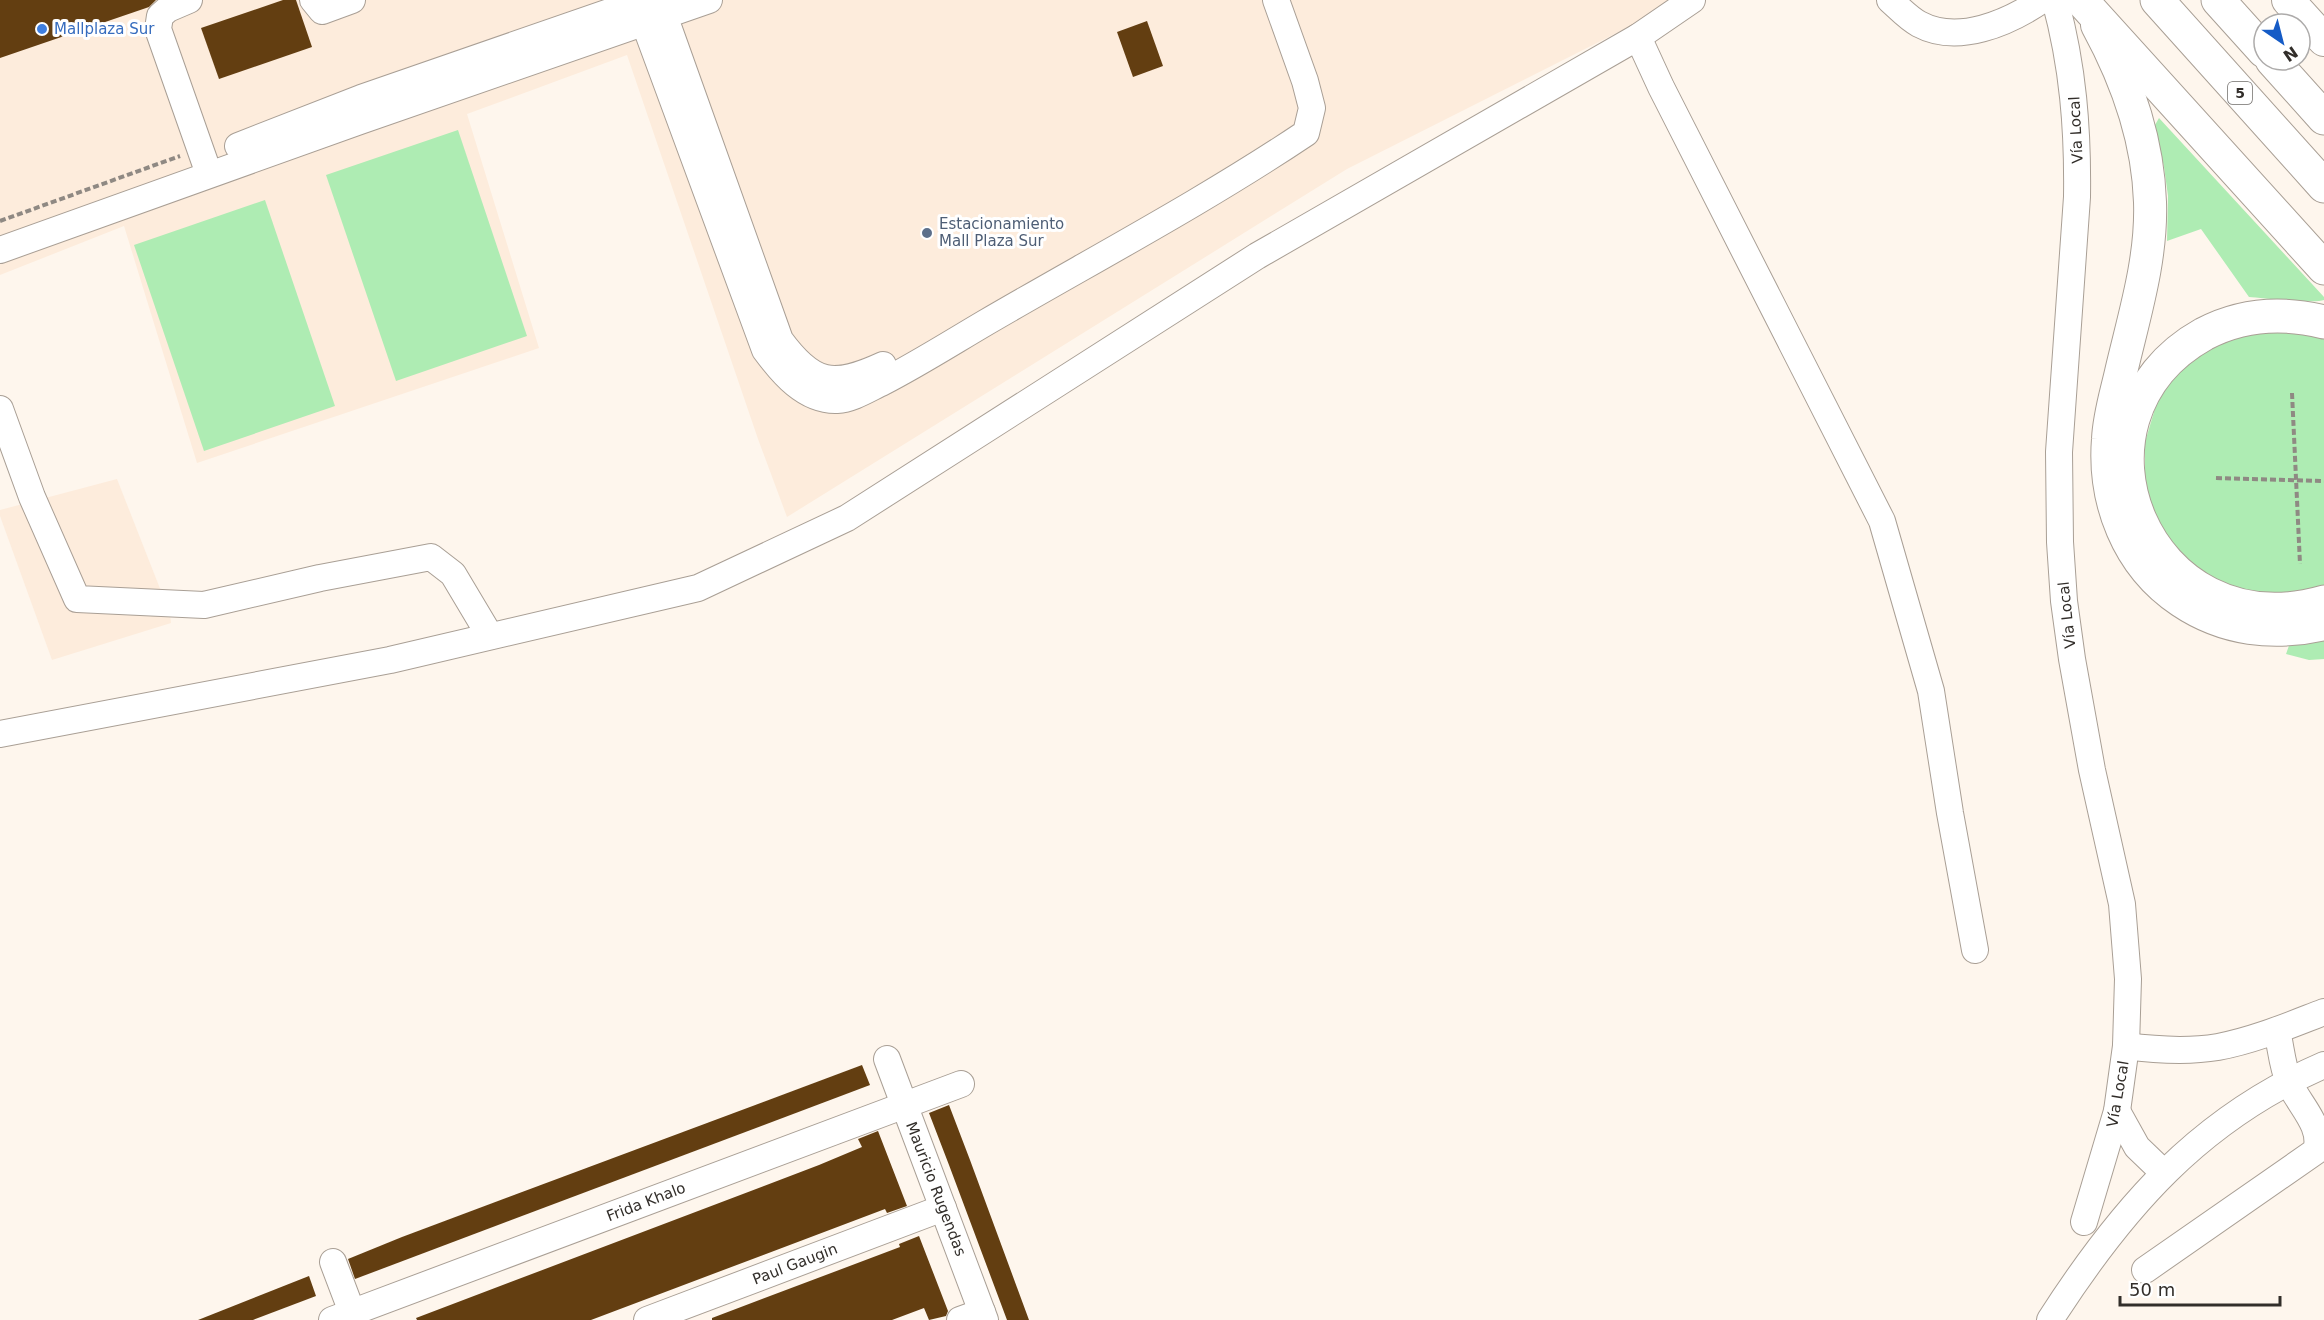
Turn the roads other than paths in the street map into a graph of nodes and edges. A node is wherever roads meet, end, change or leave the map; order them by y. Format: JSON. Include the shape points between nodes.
{"nodes":[{"id":1,"x":189,"y":0,"type":"edge"},
{"id":2,"x":313,"y":0,"type":"edge"},
{"id":3,"x":352,"y":0,"type":"edge"},
{"id":4,"x":710,"y":0,"type":"edge"},
{"id":5,"x":1263,"y":0,"type":"edge"},
{"id":6,"x":1276,"y":0,"type":"edge"},
{"id":7,"x":1692,"y":0,"type":"edge"},
{"id":8,"x":1890,"y":0,"type":"edge"},
{"id":9,"x":2042,"y":0,"type":"edge"},
{"id":10,"x":2073,"y":0,"type":"edge"},
{"id":11,"x":2157,"y":0,"type":"edge"},
{"id":12,"x":2218,"y":0,"type":"edge"},
{"id":13,"x":2288,"y":0,"type":"edge"},
{"id":14,"x":646,"y":7,"type":"edge"},
{"id":15,"x":1638,"y":37,"type":"junction"},
{"id":16,"x":2252,"y":38,"type":"edge"},
{"id":17,"x":2324,"y":40,"type":"edge"},
{"id":18,"x":2283,"y":72,"type":"edge"},
{"id":19,"x":2324,"y":118,"type":"edge"},
{"id":20,"x":200,"y":162,"type":"junction"},
{"id":21,"x":2324,"y":186,"type":"edge"},
{"id":22,"x":0,"y":233,"type":"edge"},
{"id":23,"x":0,"y":250,"type":"edge"},
{"id":24,"x":2324,"y":268,"type":"edge"},
{"id":25,"x":2324,"y":322,"type":"edge"},
{"id":26,"x":0,"y":409,"type":"edge"},
{"id":27,"x":2324,"y":602,"type":"edge"},
{"id":28,"x":2324,"y":624,"type":"edge"},
{"id":29,"x":490,"y":636,"type":"junction"},
{"id":30,"x":0,"y":734,"type":"edge"},
{"id":31,"x":1975,"y":950,"type":"dead end"},
{"id":32,"x":2324,"y":1012,"type":"edge"},
{"id":33,"x":2277,"y":1031,"type":"junction"},
{"id":34,"x":2126,"y":1046,"type":"junction"},
{"id":35,"x":887,"y":1059,"type":"dead end"},
{"id":36,"x":2324,"y":1065,"type":"edge"},
{"id":37,"x":2289,"y":1082,"type":"junction"},
{"id":38,"x":960,"y":1084,"type":"dead end"},
{"id":39,"x":904,"y":1106,"type":"junction"},
{"id":40,"x":2117,"y":1111,"type":"junction"},
{"id":41,"x":2164,"y":1173,"type":"junction"},
{"id":42,"x":943,"y":1208,"type":"junction"},
{"id":43,"x":2084,"y":1222,"type":"dead end"},
{"id":44,"x":333,"y":1262,"type":"dead end"},
{"id":45,"x":2145,"y":1270,"type":"dead end"},
{"id":46,"x":347,"y":1317,"type":"edge"},
{"id":47,"x":976,"y":1317,"type":"edge"},
{"id":48,"x":647,"y":1320,"type":"edge"},
{"id":49,"x":2050,"y":1320,"type":"edge"}],
"edges":[{"from":1,"to":20,"type":"street","via":[[160,16],[158,29]]},
{"from":2,"to":3,"type":"street","via":[[322,11]]},
{"from":4,"to":14,"type":"street"},
{"from":5,"to":14,"type":"street","via":[[1297,88],[1300,111],[1293,128],[907,353],[845,380],[828,380],[804,367],[780,340]]},
{"from":6,"to":14,"type":"street","via":[[1312,108],[1306,133],[1091,264],[912,366],[852,397],[835,400],[793,383],[765,350]]},
{"from":7,"to":15,"type":"street"},
{"from":8,"to":9,"type":"street","via":[[1917,23],[1935,31],[1971,32],[1996,25]]},
{"from":10,"to":24,"type":"highway"},
{"from":10,"to":28,"type":"main road","via":[[2097,26],[2127,87],[2146,161],[2150,202],[2146,265],[2108,439],[2109,478],[2116,516],[2145,568],[2190,607],[2226,623],[2264,630]]},
{"from":10,"to":34,"type":"street","name":"Vía Local","via":[[2072,71],[2078,157],[2059,452],[2060,542],[2074,670],[2122,904],[2128,979]]},
{"from":11,"to":21,"type":"highway","number":"5"},
{"from":12,"to":16,"type":"highway"},
{"from":13,"to":17,"type":"main road"},
{"from":14,"to":20,"type":"street","via":[[361,98]]},
{"from":15,"to":29,"type":"street","via":[[1257,256],[847,518],[698,588]]},
{"from":15,"to":31,"type":"street","via":[[1882,521],[1931,691]]},
{"from":18,"to":19,"type":"highway"},
{"from":20,"to":22,"type":"street"},
{"from":20,"to":23,"type":"street"},
{"from":25,"to":27,"type":"highway","via":[[2290,316],[2248,318],[2211,330],[2190,344],[2170,360],[2143,396],[2131,424],[2127,460],[2132,496],[2145,530],[2166,561],[2194,586],[2229,603],[2258,609],[2287,610]]},
{"from":26,"to":29,"type":"street","via":[[32,497],[77,599],[204,605],[431,557],[453,574]]},
{"from":29,"to":30,"type":"street","via":[[390,660]]},
{"from":32,"to":33,"type":"street"},
{"from":33,"to":34,"type":"street","via":[[2217,1047],[2157,1051]]},
{"from":33,"to":37,"type":"street"},
{"from":34,"to":40,"type":"street","name":"Vía Local"},
{"from":35,"to":39,"type":"street","name":"Mauricio Rugendas"},
{"from":36,"to":37,"type":"street"},
{"from":37,"to":41,"type":"street","via":[[2227,1119]]},
{"from":37,"to":45,"type":"street","via":[[2316,1129],[2316,1151]]},
{"from":38,"to":39,"type":"street","name":"Frida Khalo"},
{"from":39,"to":42,"type":"street","name":"Mauricio Rugendas"},
{"from":39,"to":46,"type":"street","name":"Frida Khalo"},
{"from":40,"to":41,"type":"street","via":[[2137,1147]]},
{"from":40,"to":43,"type":"street","name":"Vía Local"},
{"from":41,"to":49,"type":"street","via":[[2119,1222]]},
{"from":42,"to":47,"type":"street","name":"Mauricio Rugendas"},
{"from":42,"to":48,"type":"street","name":"Paul Gaugin"},
{"from":44,"to":46,"type":"street"}]}
